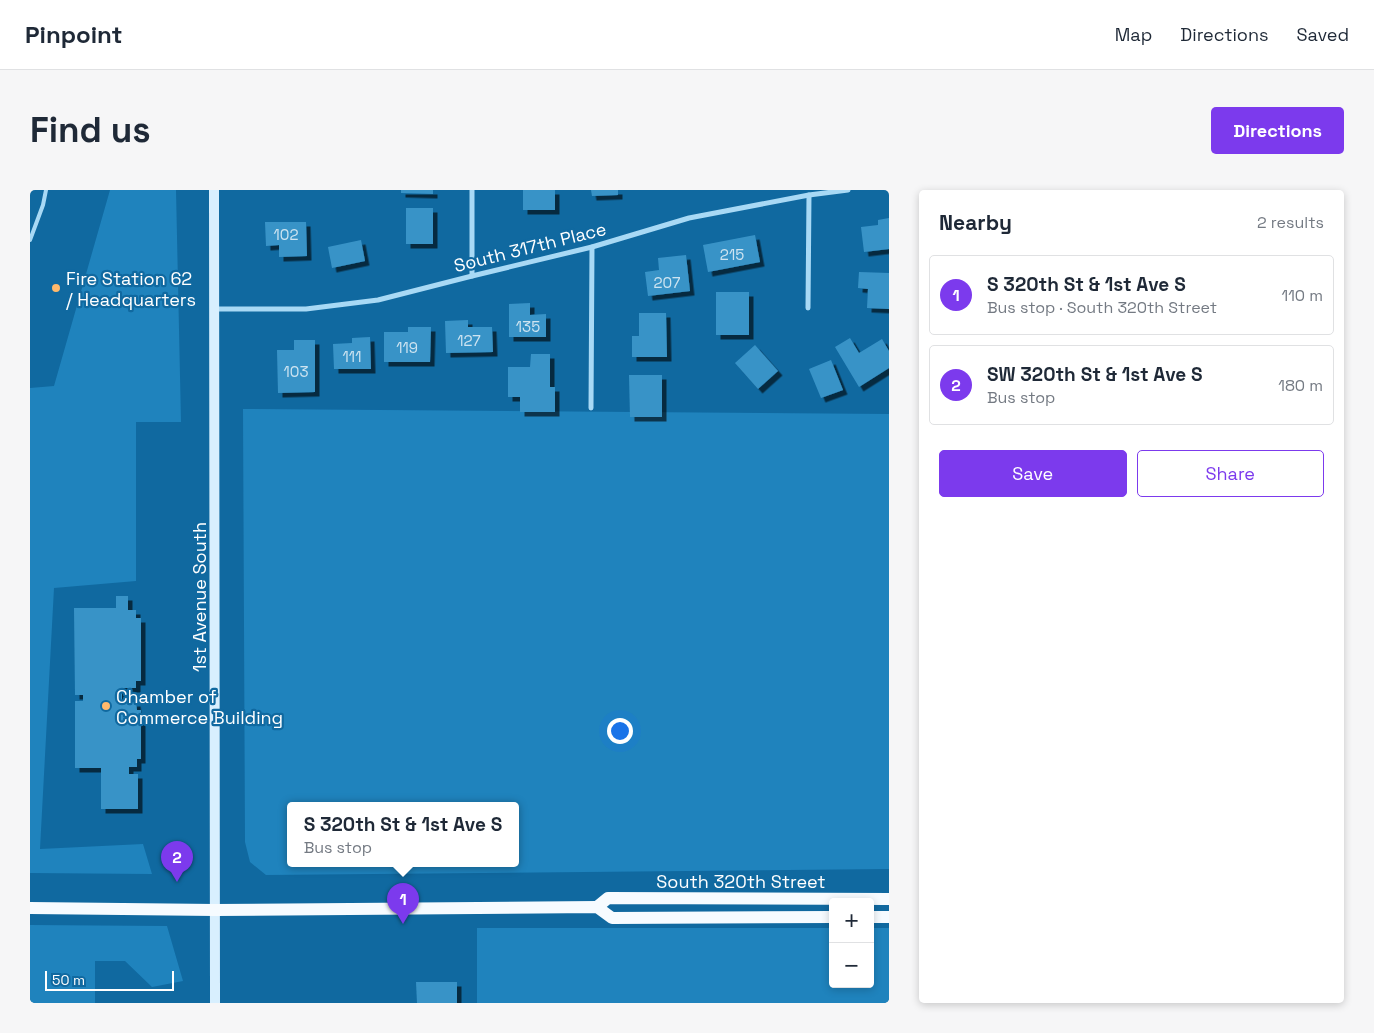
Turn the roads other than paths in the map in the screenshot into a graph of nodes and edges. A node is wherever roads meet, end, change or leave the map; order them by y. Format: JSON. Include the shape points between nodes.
{"nodes":[{"id":1,"x":46,"y":190,"type":"edge"},
{"id":2,"x":214,"y":190,"type":"edge"},
{"id":3,"x":472,"y":190,"type":"edge"},
{"id":4,"x":848,"y":190,"type":"edge"},
{"id":5,"x":809,"y":195,"type":"junction"},
{"id":6,"x":30,"y":240,"type":"edge"},
{"id":7,"x":592,"y":247,"type":"junction"},
{"id":8,"x":472,"y":276,"type":"junction"},
{"id":9,"x":808,"y":308,"type":"dead end"},
{"id":10,"x":215,"y":309,"type":"junction"},
{"id":11,"x":591,"y":408,"type":"dead end"},
{"id":12,"x":889,"y":899,"type":"edge"},
{"id":13,"x":596,"y":907,"type":"junction"},
{"id":14,"x":30,"y":908,"type":"edge"},
{"id":15,"x":215,"y":910,"type":"junction"},
{"id":16,"x":829,"y":917,"type":"edge"},
{"id":17,"x":874,"y":917,"type":"edge"},
{"id":18,"x":889,"y":917,"type":"edge"},
{"id":19,"x":215,"y":1003,"type":"edge"}],
"edges":[{"from":1,"to":6,"type":"lane"},
{"from":2,"to":10,"type":"main road","name":"1st Avenue South"},
{"from":3,"to":8,"type":"street"},
{"from":4,"to":5,"type":"street","name":"South 317th Place"},
{"from":5,"to":7,"type":"street","name":"South 317th Place","via":[[690,218]]},
{"from":5,"to":9,"type":"street"},
{"from":7,"to":8,"type":"street","name":"South 317th Place"},
{"from":7,"to":11,"type":"street"},
{"from":8,"to":10,"type":"street","name":"South 317th Place","via":[[378,300],[306,309]]},
{"from":10,"to":15,"type":"main road","name":"1st Avenue South"},
{"from":12,"to":13,"type":"main road","name":"South 320th Street","via":[[608,898]]},
{"from":13,"to":15,"type":"main road","name":"South 320th Street"},
{"from":13,"to":16,"type":"main road","name":"South 320th Street","via":[[612,918]]},
{"from":14,"to":15,"type":"main road","name":"South 320th Street"},
{"from":15,"to":19,"type":"main road","name":"1st Avenue South"},
{"from":17,"to":18,"type":"main road"}]}
